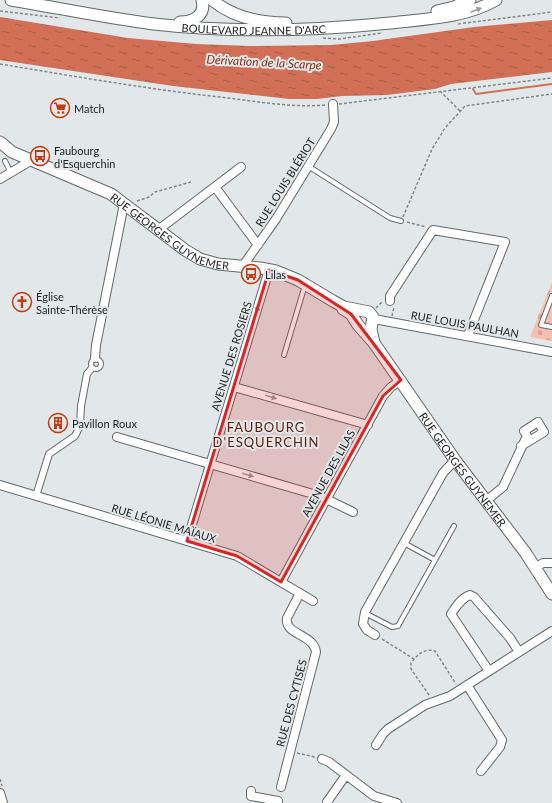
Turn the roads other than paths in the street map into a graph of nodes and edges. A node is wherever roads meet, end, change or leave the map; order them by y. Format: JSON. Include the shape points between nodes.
{"nodes":[{"id":1,"x":11,"y":0,"type":"edge"},
{"id":2,"x":38,"y":0,"type":"edge"},
{"id":3,"x":202,"y":0,"type":"edge"},
{"id":4,"x":206,"y":0,"type":"edge"},
{"id":5,"x":212,"y":0,"type":"edge"},
{"id":6,"x":470,"y":0,"type":"edge"},
{"id":7,"x":496,"y":0,"type":"edge"},
{"id":8,"x":290,"y":30,"type":"junction"},
{"id":9,"x":332,"y":104,"type":"road end"},
{"id":10,"x":0,"y":136,"type":"edge"},
{"id":11,"x":0,"y":142,"type":"edge"},
{"id":12,"x":19,"y":155,"type":"junction"},
{"id":13,"x":32,"y":160,"type":"junction"},
{"id":14,"x":5,"y":161,"type":"dead end"},
{"id":15,"x":308,"y":166,"type":"junction"},
{"id":16,"x":241,"y":167,"type":"dead end"},
{"id":17,"x":12,"y":173,"type":"junction"},
{"id":18,"x":0,"y":179,"type":"edge"},
{"id":19,"x":215,"y":187,"type":"junction"},
{"id":20,"x":125,"y":204,"type":"junction"},
{"id":21,"x":401,"y":221,"type":"road end"},
{"id":22,"x":158,"y":230,"type":"junction"},
{"id":23,"x":258,"y":245,"type":"junction"},
{"id":24,"x":242,"y":267,"type":"junction"},
{"id":25,"x":269,"y":270,"type":"junction"},
{"id":26,"x":306,"y":284,"type":"junction"},
{"id":27,"x":552,"y":296,"type":"edge"},
{"id":28,"x":390,"y":299,"type":"road end"},
{"id":29,"x":332,"y":301,"type":"junction"},
{"id":30,"x":370,"y":317,"type":"junction"},
{"id":31,"x":358,"y":324,"type":"junction"},
{"id":32,"x":552,"y":327,"type":"edge"},
{"id":33,"x":468,"y":335,"type":"junction"},
{"id":34,"x":374,"y":342,"type":"junction"},
{"id":35,"x":552,"y":352,"type":"edge"},
{"id":36,"x":284,"y":355,"type":"dead end"},
{"id":37,"x":95,"y":358,"type":"junction"},
{"id":38,"x":92,"y":368,"type":"junction"},
{"id":39,"x":400,"y":380,"type":"junction"},
{"id":40,"x":234,"y":387,"type":"junction"},
{"id":41,"x":368,"y":426,"type":"junction"},
{"id":42,"x":117,"y":437,"type":"dead end"},
{"id":43,"x":522,"y":446,"type":"dead end"},
{"id":44,"x":455,"y":460,"type":"junction"},
{"id":45,"x":211,"y":464,"type":"junction"},
{"id":46,"x":0,"y":486,"type":"edge"},
{"id":47,"x":36,"y":496,"type":"junction"},
{"id":48,"x":327,"y":498,"type":"junction"},
{"id":49,"x":486,"y":501,"type":"junction"},
{"id":50,"x":353,"y":512,"type":"dead end"},
{"id":51,"x":454,"y":526,"type":"dead end"},
{"id":52,"x":187,"y":541,"type":"junction"},
{"id":53,"x":404,"y":543,"type":"junction"},
{"id":54,"x":435,"y":560,"type":"junction"},
{"id":55,"x":552,"y":563,"type":"edge"},
{"id":56,"x":536,"y":567,"type":"junction"},
{"id":57,"x":281,"y":582,"type":"junction"},
{"id":58,"x":300,"y":593,"type":"junction"},
{"id":59,"x":552,"y":594,"type":"edge"},
{"id":60,"x":313,"y":601,"type":"dead end"},
{"id":61,"x":365,"y":612,"type":"junction"},
{"id":62,"x":552,"y":631,"type":"edge"},
{"id":63,"x":375,"y":635,"type":"road end"},
{"id":64,"x":519,"y":652,"type":"junction"},
{"id":65,"x":489,"y":671,"type":"junction"},
{"id":66,"x":467,"y":685,"type":"junction"},
{"id":67,"x":376,"y":745,"type":"dead end"},
{"id":68,"x":322,"y":759,"type":"road end"},
{"id":69,"x":481,"y":771,"type":"dead end"},
{"id":70,"x":346,"y":775,"type":"junction"},
{"id":71,"x":251,"y":791,"type":"dead end"},
{"id":72,"x":0,"y":793,"type":"edge"},
{"id":73,"x":279,"y":796,"type":"edge"},
{"id":74,"x":327,"y":802,"type":"edge"},
{"id":75,"x":3,"y":803,"type":"edge"},
{"id":76,"x":397,"y":803,"type":"edge"}],
"edges":[{"from":1,"to":8,"type":"main road","name":"BOULEVARD JEANNE D'ARC","via":[[155,24],[234,30]]},
{"from":2,"to":3,"type":"main road","name":"BOULEVARD JEANNE D'ARC","via":[[185,22],[200,14],[203,8]]},
{"from":4,"to":8,"type":"main road","via":[[222,13],[243,22]]},
{"from":5,"to":6,"type":"main road","name":"BOULEVARD JEANNE D'ARC","via":[[239,16],[270,22],[336,21],[394,16],[442,10]]},
{"from":8,"to":7,"type":"main road","name":"BOULEVARD JEANNE D'ARC","one_way":true,"via":[[365,26],[455,15]]},
{"from":9,"to":15,"type":"street","name":"RUE LOUIS BLÉRIOT","via":[[332,126]]},
{"from":10,"to":12,"type":"main road"},
{"from":11,"to":12,"type":"main road"},
{"from":12,"to":13,"type":"main road","name":"RUE GEORGES GUYNEMER"},
{"from":13,"to":17,"type":"street"},
{"from":13,"to":20,"type":"main road","name":"RUE GEORGES GUYNEMER","via":[[107,192]]},
{"from":14,"to":17,"type":"lane"},
{"from":15,"to":21,"type":"lane","via":[[390,218]]},
{"from":15,"to":23,"type":"street","name":"RUE LOUIS BLÉRIOT"},
{"from":16,"to":19,"type":"street"},
{"from":17,"to":18,"type":"street"},
{"from":19,"to":22,"type":"street"},
{"from":19,"to":23,"type":"street"},
{"from":20,"to":22,"type":"main road","name":"RUE GEORGES GUYNEMER"},
{"from":20,"to":37,"type":"street"},
{"from":22,"to":24,"type":"main road","name":"RUE GEORGES GUYNEMER","via":[[200,259]]},
{"from":23,"to":24,"type":"street","name":"RUE LOUIS BLÉRIOT"},
{"from":24,"to":25,"type":"main road","name":"RUE GEORGES GUYNEMER"},
{"from":25,"to":26,"type":"main road","name":"RUE GEORGES GUYNEMER"},
{"from":25,"to":40,"type":"street","name":"AVENUE DES ROSIERS","one_way":true},
{"from":26,"to":29,"type":"main road","name":"RUE GEORGES GUYNEMER"},
{"from":26,"to":36,"type":"lane"},
{"from":27,"to":32,"type":"lane","via":[[541,325]]},
{"from":28,"to":33,"type":"street","via":[[433,230],[505,242]]},
{"from":29,"to":30,"type":"main road","name":"RUE GEORGES GUYNEMER"},
{"from":29,"to":31,"type":"main road","name":"RUE GEORGES GUYNEMER","via":[[351,314]]},
{"from":30,"to":31,"type":"main road","via":[[366,328]]},
{"from":30,"to":31,"type":"main road","via":[[357,315]]},
{"from":30,"to":33,"type":"street","name":"RUE LOUIS PAULHAN"},
{"from":30,"to":34,"type":"main road","name":"RUE GEORGES GUYNEMER"},
{"from":31,"to":34,"type":"main road","name":"RUE GEORGES GUYNEMER"},
{"from":33,"to":35,"type":"street","name":"RUE LOUIS PAULHAN"},
{"from":34,"to":39,"type":"main road","name":"RUE GEORGES GUYNEMER"},
{"from":37,"to":38,"type":"lane","via":[[91,362]]},
{"from":37,"to":38,"type":"lane","via":[[100,362],[100,366],[98,369]]},
{"from":38,"to":47,"type":"street","via":[[87,374],[80,426],[75,436],[49,454]]},
{"from":39,"to":41,"type":"street","name":"AVENUE DES LILAS","via":[[385,394]]},
{"from":39,"to":44,"type":"main road","name":"RUE GEORGES GUYNEMER"},
{"from":40,"to":41,"type":"street","one_way":true},
{"from":40,"to":45,"type":"street","name":"AVENUE DES ROSIERS"},
{"from":41,"to":48,"type":"street","name":"AVENUE DES LILAS"},
{"from":42,"to":45,"type":"street"},
{"from":43,"to":49,"type":"street","via":[[503,488]]},
{"from":44,"to":49,"type":"main road","name":"RUE GEORGES GUYNEMER"},
{"from":44,"to":53,"type":"street","via":[[443,473]]},
{"from":45,"to":48,"type":"street","one_way":true},
{"from":45,"to":52,"type":"street","name":"AVENUE DES ROSIERS"},
{"from":46,"to":47,"type":"street","name":"RUE LÉONIE MAÏAUX"},
{"from":47,"to":52,"type":"street","name":"RUE LÉONIE MAÏAUX"},
{"from":48,"to":50,"type":"street"},
{"from":48,"to":57,"type":"street","name":"AVENUE DES LILAS"},
{"from":49,"to":56,"type":"main road","name":"RUE GEORGES GUYNEMER"},
{"from":51,"to":54,"type":"lane"},
{"from":52,"to":57,"type":"street","name":"RUE LÉONIE MAÏAUX","via":[[237,556]]},
{"from":53,"to":54,"type":"lane"},
{"from":53,"to":61,"type":"street"},
{"from":54,"to":61,"type":"lane","via":[[398,626],[392,627]]},
{"from":55,"to":56,"type":"street","via":[[543,563]]},
{"from":56,"to":59,"type":"main road","name":"RUE GEORGES GUYNEMER"},
{"from":57,"to":58,"type":"street","name":"RUE LÉONIE MAÏAUX"},
{"from":58,"to":60,"type":"street","name":"RUE LÉONIE MAÏAUX"},
{"from":58,"to":73,"type":"street","name":"RUE DES CYTISES","via":[[286,622],[290,628],[313,643],[316,652]]},
{"from":61,"to":63,"type":"street","via":[[363,624]]},
{"from":62,"to":64,"type":"street"},
{"from":64,"to":65,"type":"street"},
{"from":64,"to":65,"type":"street","via":[[474,597],[470,595],[464,598],[451,614]]},
{"from":65,"to":66,"type":"street"},
{"from":66,"to":67,"type":"street","via":[[446,698],[426,705],[385,731]]},
{"from":66,"to":69,"type":"street","via":[[502,740],[500,747]]},
{"from":68,"to":70,"type":"street"},
{"from":70,"to":74,"type":"street"},
{"from":70,"to":76,"type":"street","via":[[374,796]]},
{"from":71,"to":73,"type":"street","via":[[251,796]]},
{"from":72,"to":75,"type":"street"}]}
